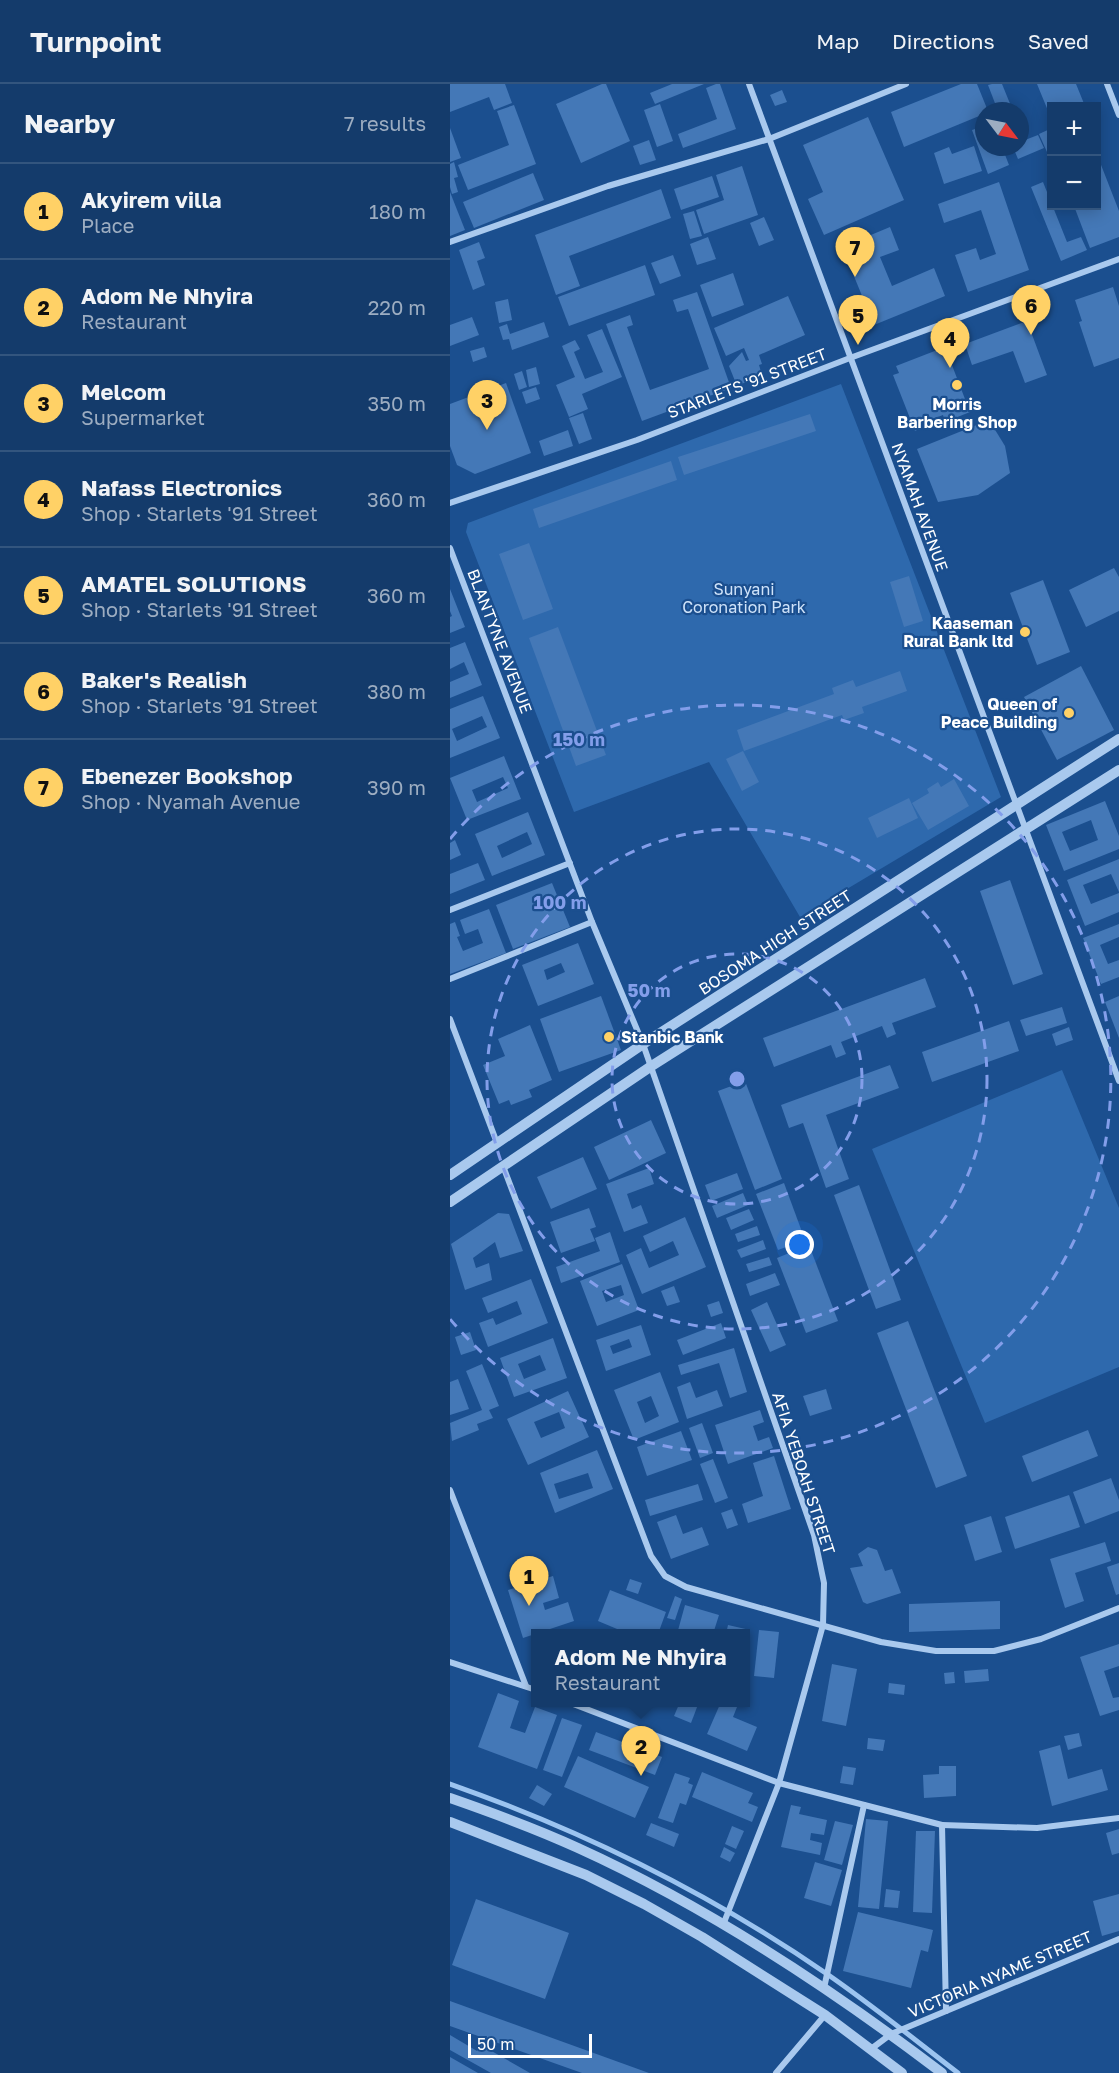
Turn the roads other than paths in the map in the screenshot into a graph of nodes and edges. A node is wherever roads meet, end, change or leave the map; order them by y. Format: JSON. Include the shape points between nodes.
{"nodes":[{"id":1,"x":748,"y":84,"type":"edge"},
{"id":2,"x":906,"y":84,"type":"edge"},
{"id":3,"x":1107,"y":84,"type":"edge"},
{"id":4,"x":1119,"y":115,"type":"edge"},
{"id":5,"x":769,"y":139,"type":"junction"},
{"id":6,"x":450,"y":242,"type":"edge"},
{"id":7,"x":1119,"y":259,"type":"edge"},
{"id":8,"x":850,"y":358,"type":"junction"},
{"id":9,"x":450,"y":503,"type":"edge"},
{"id":10,"x":450,"y":548,"type":"edge"},
{"id":11,"x":1119,"y":738,"type":"edge"},
{"id":12,"x":1119,"y":770,"type":"edge"},
{"id":13,"x":1016,"y":805,"type":"junction"},
{"id":14,"x":1025,"y":828,"type":"junction"},
{"id":15,"x":570,"y":863,"type":"junction"},
{"id":16,"x":450,"y":910,"type":"edge"},
{"id":17,"x":592,"y":922,"type":"junction"},
{"id":18,"x":450,"y":979,"type":"edge"},
{"id":19,"x":450,"y":1019,"type":"edge"},
{"id":20,"x":643,"y":1044,"type":"junction"},
{"id":21,"x":650,"y":1067,"type":"junction"},
{"id":22,"x":1119,"y":1081,"type":"edge"},
{"id":23,"x":498,"y":1144,"type":"junction"},
{"id":24,"x":503,"y":1166,"type":"junction"},
{"id":25,"x":450,"y":1175,"type":"edge"},
{"id":26,"x":450,"y":1202,"type":"edge"},
{"id":27,"x":450,"y":1490,"type":"edge"},
{"id":28,"x":1119,"y":1608,"type":"edge"},
{"id":29,"x":823,"y":1625,"type":"junction"},
{"id":30,"x":450,"y":1662,"type":"edge"},
{"id":31,"x":526,"y":1686,"type":"junction"},
{"id":32,"x":531,"y":1688,"type":"edge"},
{"id":33,"x":581,"y":1707,"type":"edge"},
{"id":34,"x":779,"y":1783,"type":"junction"},
{"id":35,"x":450,"y":1798,"type":"edge"},
{"id":36,"x":864,"y":1805,"type":"junction"},
{"id":37,"x":1119,"y":1818,"type":"edge"},
{"id":38,"x":450,"y":1822,"type":"edge"},
{"id":39,"x":942,"y":1825,"type":"junction"},
{"id":40,"x":723,"y":1925,"type":"junction"},
{"id":41,"x":1119,"y":1939,"type":"edge"},
{"id":42,"x":824,"y":1988,"type":"junction"},
{"id":43,"x":946,"y":2011,"type":"junction"},
{"id":44,"x":825,"y":2015,"type":"junction"},
{"id":45,"x":891,"y":2034,"type":"junction"},
{"id":46,"x":871,"y":2049,"type":"junction"},
{"id":47,"x":776,"y":2073,"type":"edge"},
{"id":48,"x":902,"y":2073,"type":"edge"},
{"id":49,"x":942,"y":2073,"type":"edge"}],
"edges":[{"from":1,"to":5,"type":"street","name":"NYAMAH AVENUE"},
{"from":2,"to":5,"type":"street"},
{"from":3,"to":4,"type":"street"},
{"from":5,"to":6,"type":"street","via":[[608,186]]},
{"from":5,"to":8,"type":"street","name":"NYAMAH AVENUE"},
{"from":7,"to":8,"type":"street","name":"STARLETS '91 STREET"},
{"from":8,"to":9,"type":"street","name":"STARLETS '91 STREET","via":[[637,440]]},
{"from":8,"to":13,"type":"street","name":"NYAMAH AVENUE"},
{"from":10,"to":15,"type":"street","name":"BLANTYNE AVENUE"},
{"from":11,"to":13,"type":"street","name":"BOSOMA HIGH STREET"},
{"from":12,"to":14,"type":"street"},
{"from":13,"to":14,"type":"street","name":"NYAMAH AVENUE"},
{"from":13,"to":20,"type":"street","name":"BOSOMA HIGH STREET"},
{"from":14,"to":21,"type":"street"},
{"from":14,"to":22,"type":"street","name":"NYAMAH AVENUE"},
{"from":15,"to":16,"type":"street"},
{"from":15,"to":17,"type":"street","name":"BLANTYNE AVENUE"},
{"from":17,"to":18,"type":"street"},
{"from":17,"to":20,"type":"street","name":"BLANTYNE AVENUE"},
{"from":19,"to":23,"type":"street"},
{"from":20,"to":21,"type":"street","name":"AFIA YEBOAH STREET"},
{"from":20,"to":23,"type":"street","name":"BOSOMA HIGH STREET"},
{"from":21,"to":24,"type":"street"},
{"from":21,"to":29,"type":"street","name":"AFIA YEBOAH STREET","via":[[814,1535],[824,1583]]},
{"from":23,"to":25,"type":"street","name":"BOSOMA HIGH STREET"},
{"from":24,"to":26,"type":"street"},
{"from":24,"to":29,"type":"street","via":[[651,1556],[665,1576],[686,1587]]},
{"from":27,"to":31,"type":"street"},
{"from":28,"to":29,"type":"street","via":[[1041,1639],[994,1651],[936,1652],[881,1642]]},
{"from":29,"to":34,"type":"street","name":"AFIA YEBOAH STREET"},
{"from":30,"to":31,"type":"street"},
{"from":31,"to":32,"type":"street"},
{"from":33,"to":34,"type":"street"},
{"from":34,"to":36,"type":"street"},
{"from":34,"to":40,"type":"street","name":"AFIA YEBOAH STREET"},
{"from":35,"to":40,"type":"street","via":[[576,1847]]},
{"from":36,"to":39,"type":"street"},
{"from":36,"to":42,"type":"street"},
{"from":37,"to":39,"type":"street","via":[[1037,1828]]},
{"from":38,"to":44,"type":"street","via":[[586,1875],[634,1899]]},
{"from":39,"to":43,"type":"street"},
{"from":40,"to":42,"type":"street"},
{"from":41,"to":43,"type":"street","name":"VICTORIA NYAME STREET"},
{"from":42,"to":45,"type":"street"},
{"from":43,"to":45,"type":"street","name":"VICTORIA NYAME STREET"},
{"from":44,"to":46,"type":"street"},
{"from":44,"to":47,"type":"street"},
{"from":45,"to":46,"type":"street","name":"VICTORIA NYAME STREET"},
{"from":45,"to":49,"type":"street"},
{"from":46,"to":48,"type":"street"}]}
